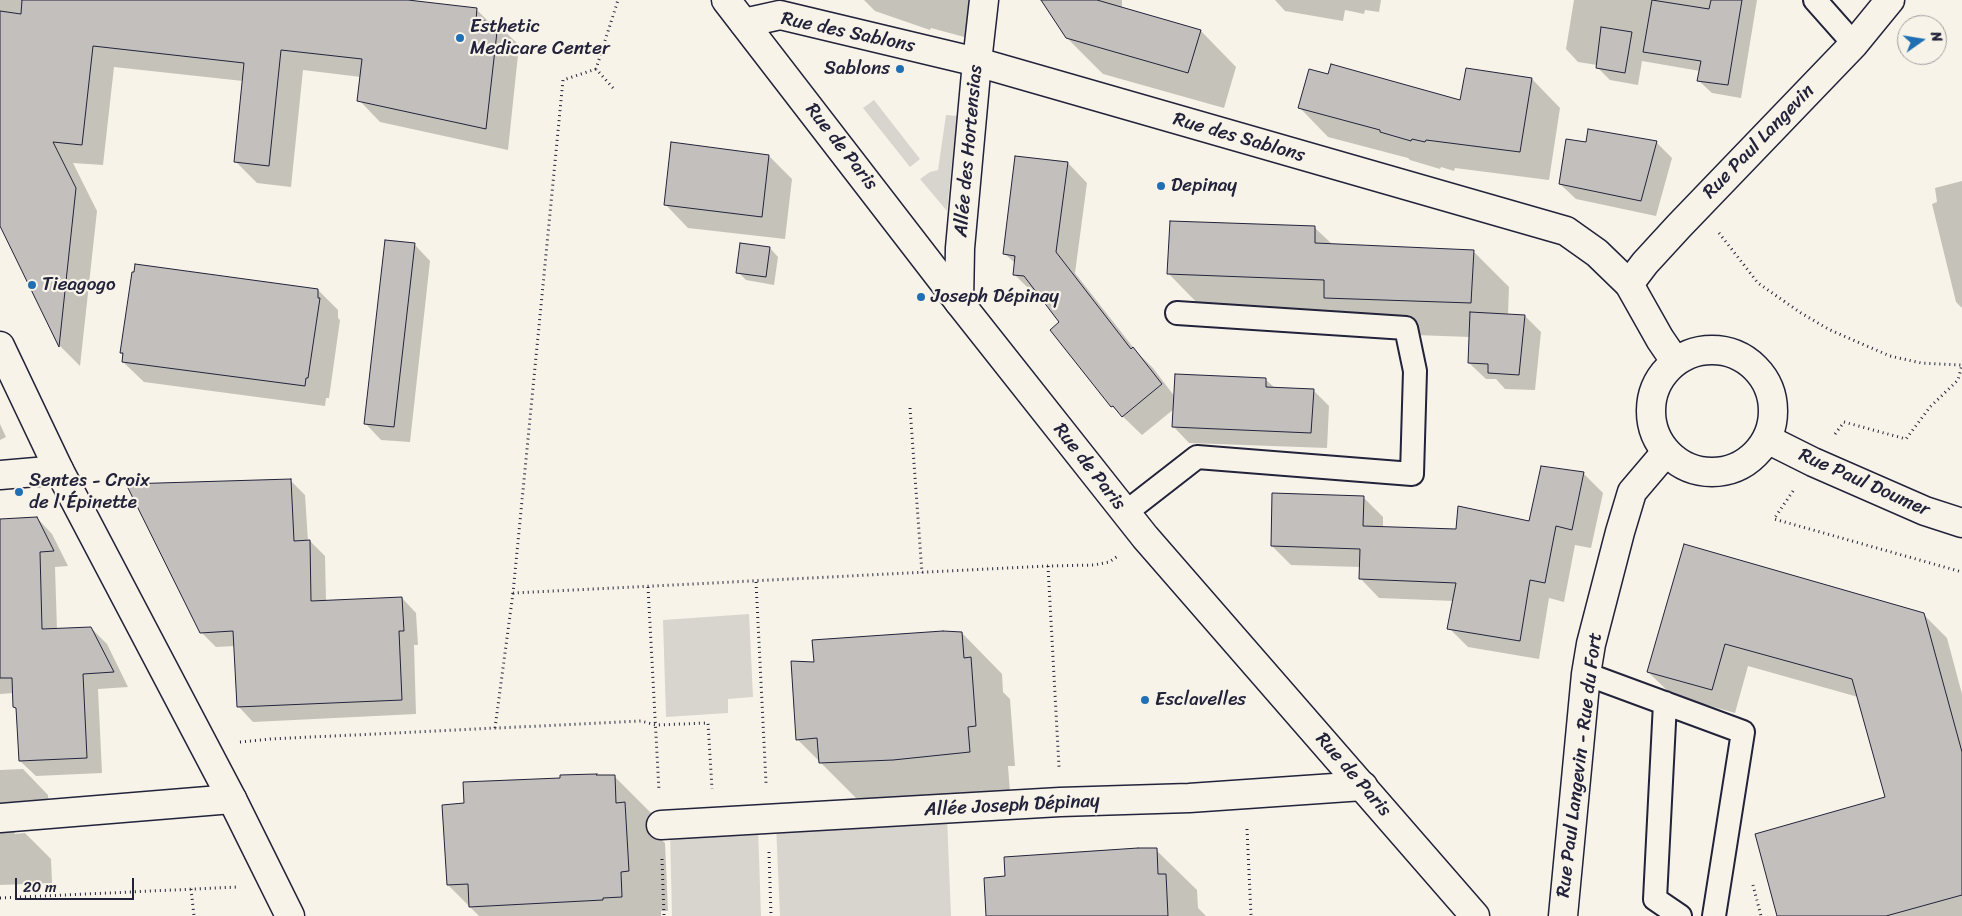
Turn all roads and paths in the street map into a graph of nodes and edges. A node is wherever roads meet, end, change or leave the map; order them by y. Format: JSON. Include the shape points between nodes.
{"nodes":[{"id":1,"x":618,"y":0,"type":"edge"},
{"id":2,"x":726,"y":0,"type":"edge"},
{"id":3,"x":984,"y":0,"type":"edge"},
{"id":4,"x":1816,"y":0,"type":"edge"},
{"id":5,"x":1890,"y":0,"type":"edge"},
{"id":6,"x":744,"y":23,"type":"junction"},
{"id":7,"x":1854,"y":44,"type":"junction"},
{"id":8,"x":977,"y":62,"type":"junction"},
{"id":9,"x":596,"y":69,"type":"junction"},
{"id":10,"x":613,"y":88,"type":"dead end"},
{"id":11,"x":1698,"y":205,"type":"junction"},
{"id":12,"x":1629,"y":284,"type":"junction"},
{"id":13,"x":959,"y":302,"type":"junction"},
{"id":14,"x":1177,"y":313,"type":"dead end"},
{"id":15,"x":0,"y":346,"type":"edge"},
{"id":16,"x":1675,"y":361,"type":"junction"},
{"id":17,"x":1961,"y":365,"type":"edge"},
{"id":18,"x":910,"y":408,"type":"dead end"},
{"id":19,"x":1767,"y":440,"type":"junction"},
{"id":20,"x":1666,"y":452,"type":"junction"},
{"id":21,"x":1813,"y":462,"type":"junction"},
{"id":22,"x":59,"y":470,"type":"junction"},
{"id":23,"x":0,"y":475,"type":"edge"},
{"id":24,"x":1126,"y":513,"type":"junction"},
{"id":25,"x":1962,"y":523,"type":"edge"},
{"id":26,"x":1145,"y":537,"type":"junction"},
{"id":27,"x":1048,"y":566,"type":"junction"},
{"id":28,"x":1962,"y":572,"type":"edge"},
{"id":29,"x":922,"y":573,"type":"junction"},
{"id":30,"x":756,"y":582,"type":"junction"},
{"id":31,"x":648,"y":587,"type":"junction"},
{"id":32,"x":513,"y":593,"type":"junction"},
{"id":33,"x":1586,"y":674,"type":"junction"},
{"id":34,"x":1665,"y":703,"type":"junction"},
{"id":35,"x":656,"y":725,"type":"junction"},
{"id":36,"x":495,"y":728,"type":"junction"},
{"id":37,"x":204,"y":746,"type":"junction"},
{"id":38,"x":1363,"y":786,"type":"junction"},
{"id":39,"x":1246,"y":794,"type":"junction"},
{"id":40,"x":232,"y":799,"type":"junction"},
{"id":41,"x":1060,"y":802,"type":"junction"},
{"id":42,"x":0,"y":818,"type":"edge"},
{"id":43,"x":768,"y":819,"type":"junction"},
{"id":44,"x":714,"y":822,"type":"junction"},
{"id":45,"x":660,"y":824,"type":"junction"},
{"id":46,"x":274,"y":885,"type":"junction"},
{"id":47,"x":191,"y":889,"type":"junction"},
{"id":48,"x":0,"y":898,"type":"edge"},
{"id":49,"x":194,"y":916,"type":"edge"},
{"id":50,"x":290,"y":916,"type":"edge"},
{"id":51,"x":664,"y":916,"type":"edge"},
{"id":52,"x":771,"y":916,"type":"edge"},
{"id":53,"x":1251,"y":916,"type":"edge"},
{"id":54,"x":1475,"y":916,"type":"edge"},
{"id":55,"x":1563,"y":916,"type":"edge"},
{"id":56,"x":1680,"y":916,"type":"edge"},
{"id":57,"x":1714,"y":916,"type":"edge"}],
"edges":[{"from":1,"to":9,"type":"path"},
{"from":2,"to":6,"type":"street","name":"Rue de Paris"},
{"from":3,"to":8,"type":"street","name":"Allée des Hortensias"},
{"from":4,"to":7,"type":"lane"},
{"from":5,"to":7,"type":"street","name":"Rue Paul Langevin"},
{"from":6,"to":8,"type":"street","name":"Rue des Sablons","via":[[780,15]]},
{"from":6,"to":13,"type":"street","name":"Rue de Paris"},
{"from":7,"to":11,"type":"street","name":"Rue Paul Langevin"},
{"from":8,"to":12,"type":"street","name":"Rue des Sablons","via":[[1566,231],[1597,253]]},
{"from":8,"to":13,"type":"street","name":"Allée des Hortensias","via":[[960,248]]},
{"from":9,"to":10,"type":"path"},
{"from":9,"to":32,"type":"path","via":[[562,80]]},
{"from":11,"to":12,"type":"street","name":"Rue Paul Langevin"},
{"from":11,"to":17,"type":"path","via":[[1758,283],[1800,314],[1890,356],[1921,363]]},
{"from":12,"to":16,"type":"street","name":"Rue des Sablons"},
{"from":13,"to":24,"type":"street","name":"Rue de Paris"},
{"from":14,"to":24,"type":"lane","via":[[1406,328],[1415,371],[1412,474],[1197,457]]},
{"from":15,"to":22,"type":"street"},
{"from":16,"to":19,"type":"street","via":[[1694,352],[1714,349],[1734,353],[1752,363],[1766,379],[1773,398],[1774,419]]},
{"from":16,"to":20,"type":"street","via":[[1658,380],[1651,404],[1654,430]]},
{"from":17,"to":21,"type":"path","via":[[1958,380],[1930,407],[1906,439],[1844,422]]},
{"from":18,"to":29,"type":"path"},
{"from":19,"to":20,"type":"street","via":[[1745,463],[1725,472],[1704,472],[1683,465]]},
{"from":19,"to":21,"type":"street","name":"Rue Paul Doumer"},
{"from":20,"to":33,"type":"street","name":"Rue Paul Langevin - Rue du Fort","via":[[1632,492],[1591,644]]},
{"from":21,"to":25,"type":"street","name":"Rue Paul Doumer","via":[[1925,511]]},
{"from":21,"to":28,"type":"path","via":[[1774,519]]},
{"from":22,"to":23,"type":"street"},
{"from":22,"to":37,"type":"street"},
{"from":24,"to":26,"type":"street","name":"Rue de Paris"},
{"from":26,"to":27,"type":"path","via":[[1109,562]]},
{"from":26,"to":38,"type":"street","name":"Rue de Paris"},
{"from":27,"to":29,"type":"path"},
{"from":27,"to":41,"type":"path"},
{"from":29,"to":30,"type":"path"},
{"from":30,"to":31,"type":"path"},
{"from":30,"to":43,"type":"path"},
{"from":31,"to":32,"type":"path"},
{"from":31,"to":35,"type":"path"},
{"from":32,"to":36,"type":"path"},
{"from":33,"to":34,"type":"lane"},
{"from":33,"to":55,"type":"street","name":"Rue Paul Langevin - Rue du Fort"},
{"from":34,"to":56,"type":"lane","via":[[1655,899]]},
{"from":34,"to":57,"type":"lane","via":[[1743,732]]},
{"from":35,"to":36,"type":"path","via":[[641,721]]},
{"from":35,"to":44,"type":"path","via":[[708,724]]},
{"from":35,"to":45,"type":"path"},
{"from":36,"to":37,"type":"path","via":[[271,739]]},
{"from":37,"to":40,"type":"street"},
{"from":38,"to":39,"type":"street","name":"Allée Joseph Dépinay"},
{"from":38,"to":54,"type":"street","name":"Rue de Paris"},
{"from":39,"to":41,"type":"street","name":"Allée Joseph Dépinay"},
{"from":39,"to":53,"type":"path"},
{"from":40,"to":42,"type":"street"},
{"from":40,"to":46,"type":"street"},
{"from":41,"to":43,"type":"street","name":"Allée Joseph Dépinay"},
{"from":43,"to":44,"type":"street","name":"Allée Joseph Dépinay"},
{"from":43,"to":52,"type":"path"},
{"from":44,"to":45,"type":"street","name":"Allée Joseph Dépinay"},
{"from":45,"to":51,"type":"path"},
{"from":46,"to":47,"type":"path"},
{"from":46,"to":50,"type":"street"},
{"from":47,"to":48,"type":"path"},
{"from":47,"to":49,"type":"path"}]}
